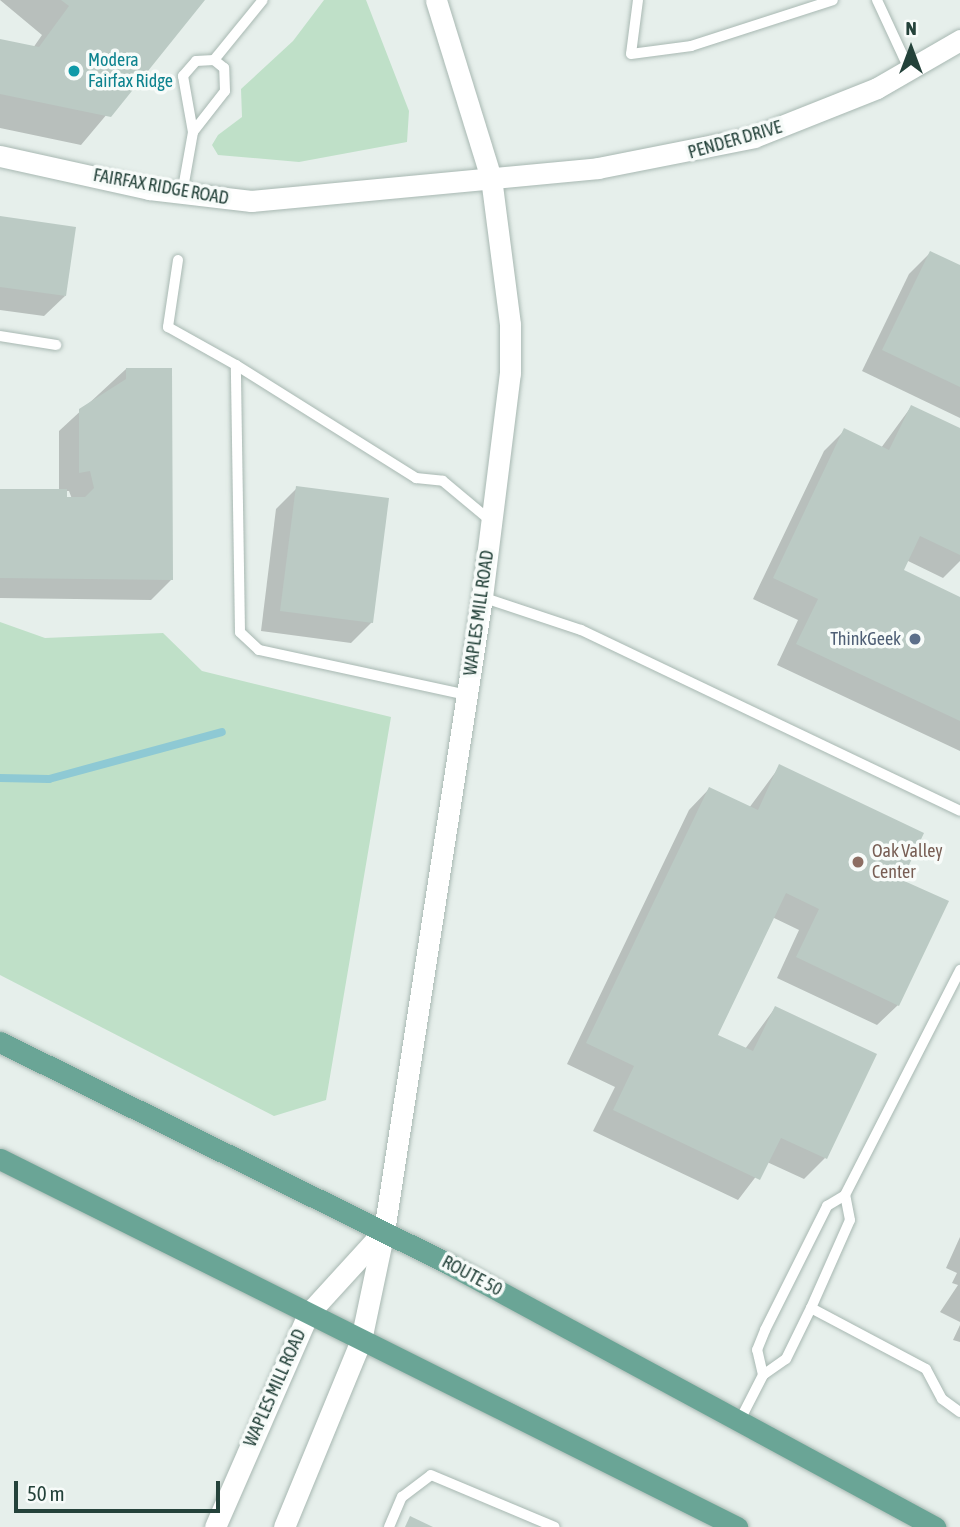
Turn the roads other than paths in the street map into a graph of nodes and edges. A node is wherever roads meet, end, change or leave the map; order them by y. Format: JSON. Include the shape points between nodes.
{"nodes":[{"id":1,"x":263,"y":0,"type":"edge"},
{"id":2,"x":436,"y":0,"type":"edge"},
{"id":3,"x":638,"y":0,"type":"edge"},
{"id":4,"x":833,"y":0,"type":"edge"},
{"id":5,"x":877,"y":0,"type":"edge"},
{"id":6,"x":960,"y":40,"type":"edge"},
{"id":7,"x":214,"y":61,"type":"junction"},
{"id":8,"x":911,"y":71,"type":"junction"},
{"id":9,"x":193,"y":132,"type":"junction"},
{"id":10,"x":0,"y":156,"type":"edge"},
{"id":11,"x":491,"y":178,"type":"junction"},
{"id":12,"x":182,"y":194,"type":"junction"},
{"id":13,"x":178,"y":260,"type":"dead end"},
{"id":14,"x":0,"y":336,"type":"edge"},
{"id":15,"x":56,"y":345,"type":"dead end"},
{"id":16,"x":236,"y":365,"type":"junction"},
{"id":17,"x":492,"y":522,"type":"junction"},
{"id":18,"x":482,"y":597,"type":"junction"},
{"id":19,"x":467,"y":695,"type":"junction"},
{"id":20,"x":960,"y":811,"type":"edge"},
{"id":21,"x":960,"y":970,"type":"edge"},
{"id":22,"x":0,"y":1042,"type":"edge"},
{"id":23,"x":0,"y":1159,"type":"edge"},
{"id":24,"x":845,"y":1195,"type":"junction"},
{"id":25,"x":384,"y":1231,"type":"junction"},
{"id":26,"x":811,"y":1308,"type":"junction"},
{"id":27,"x":308,"y":1314,"type":"junction"},
{"id":28,"x":361,"y":1340,"type":"junction"},
{"id":29,"x":763,"y":1375,"type":"junction"},
{"id":30,"x":960,"y":1412,"type":"edge"},
{"id":31,"x":740,"y":1420,"type":"junction"},
{"id":32,"x":215,"y":1527,"type":"edge"},
{"id":33,"x":284,"y":1527,"type":"edge"},
{"id":34,"x":389,"y":1527,"type":"edge"},
{"id":35,"x":555,"y":1527,"type":"edge"},
{"id":36,"x":737,"y":1527,"type":"edge"},
{"id":37,"x":935,"y":1527,"type":"edge"}],
"edges":[{"from":1,"to":7,"type":"lane"},
{"from":2,"to":11,"type":"main road","name":"WAPLES MILL ROAD"},
{"from":3,"to":4,"type":"lane","via":[[631,54],[691,46]]},
{"from":5,"to":8,"type":"lane"},
{"from":6,"to":8,"type":"main road","name":"PENDER DRIVE"},
{"from":7,"to":9,"type":"lane","via":[[224,68],[225,91]]},
{"from":7,"to":9,"type":"lane","via":[[196,61],[183,76]]},
{"from":8,"to":11,"type":"main road","name":"PENDER DRIVE","via":[[822,113],[697,152]]},
{"from":9,"to":12,"type":"lane"},
{"from":10,"to":12,"type":"main road","name":"FAIRFAX RIDGE ROAD"},
{"from":11,"to":12,"type":"main road","name":"FAIRFAX RIDGE ROAD","via":[[300,200]]},
{"from":11,"to":17,"type":"main road","name":"WAPLES MILL ROAD","via":[[510,324]]},
{"from":13,"to":16,"type":"lane","via":[[167,327]]},
{"from":14,"to":15,"type":"lane"},
{"from":16,"to":17,"type":"lane","via":[[416,478],[443,481]]},
{"from":16,"to":19,"type":"lane","via":[[240,632],[259,650]]},
{"from":17,"to":18,"type":"main road","name":"WAPLES MILL ROAD"},
{"from":18,"to":19,"type":"main road","name":"WAPLES MILL ROAD"},
{"from":18,"to":20,"type":"lane","via":[[581,630]]},
{"from":19,"to":25,"type":"main road","name":"WAPLES MILL ROAD"},
{"from":21,"to":24,"type":"lane"},
{"from":22,"to":25,"type":"main road","name":"ROUTE 50"},
{"from":23,"to":27,"type":"main road"},
{"from":24,"to":26,"type":"lane","via":[[850,1220]]},
{"from":24,"to":29,"type":"lane","via":[[827,1206],[765,1330],[757,1350]]},
{"from":25,"to":27,"type":"main road","name":"WAPLES MILL ROAD"},
{"from":25,"to":28,"type":"main road","name":"WAPLES MILL ROAD"},
{"from":25,"to":31,"type":"main road","name":"ROUTE 50"},
{"from":26,"to":29,"type":"lane","via":[[786,1359]]},
{"from":26,"to":30,"type":"lane","via":[[926,1368],[942,1399]]},
{"from":27,"to":28,"type":"main road"},
{"from":27,"to":32,"type":"main road","name":"WAPLES MILL ROAD"},
{"from":28,"to":33,"type":"main road","name":"WAPLES MILL ROAD"},
{"from":28,"to":36,"type":"main road"},
{"from":29,"to":31,"type":"lane"},
{"from":31,"to":37,"type":"main road","name":"ROUTE 50"},
{"from":34,"to":35,"type":"lane","via":[[402,1497],[430,1475]]}]}
